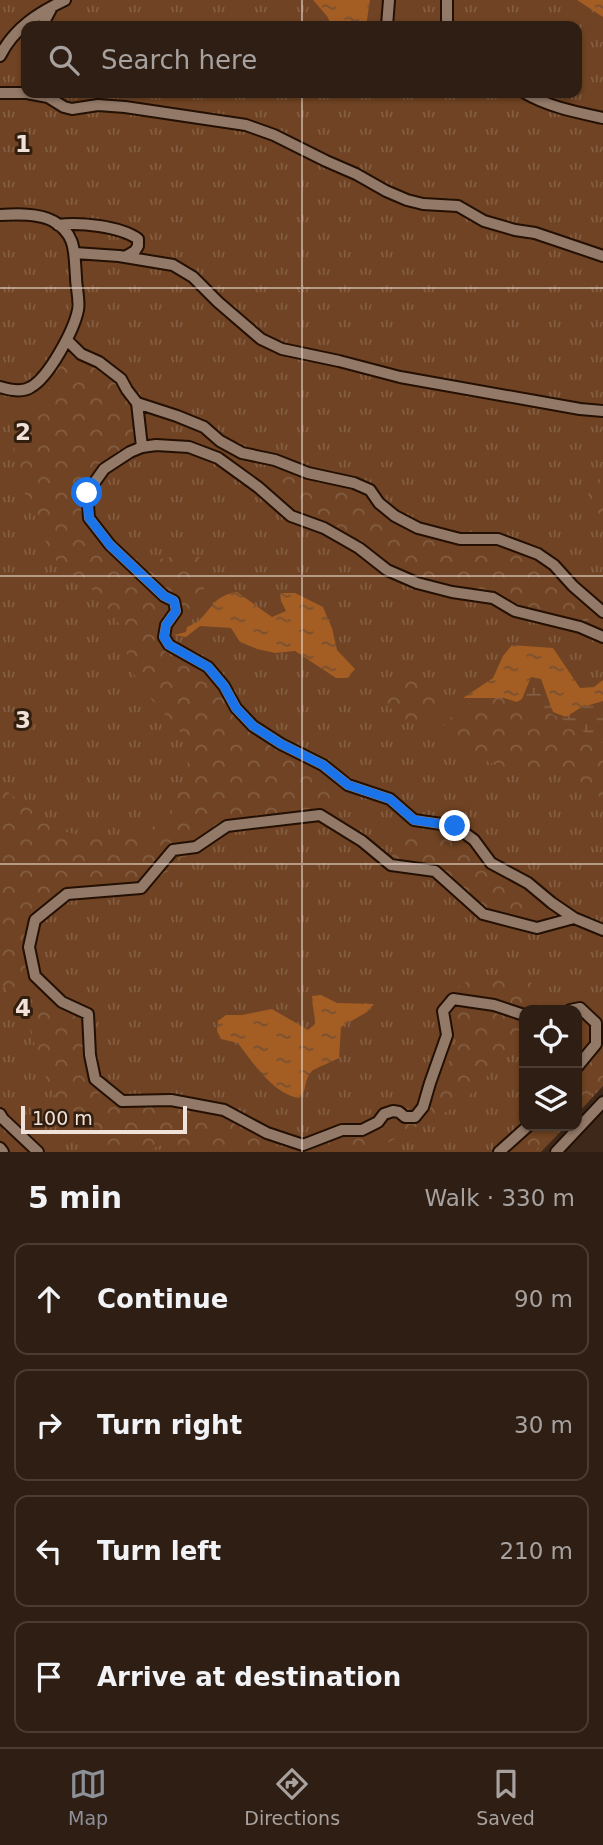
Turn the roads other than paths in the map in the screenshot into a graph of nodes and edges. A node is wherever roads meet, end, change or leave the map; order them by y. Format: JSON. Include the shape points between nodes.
{"nodes":[{"id":1,"x":65,"y":0,"type":"edge"},
{"id":2,"x":389,"y":0,"type":"edge"},
{"id":3,"x":447,"y":0,"type":"edge"},
{"id":4,"x":52,"y":6,"type":"junction"},
{"id":5,"x":29,"y":21,"type":"edge"},
{"id":6,"x":44,"y":21,"type":"edge"},
{"id":7,"x":387,"y":21,"type":"edge"},
{"id":8,"x":447,"y":21,"type":"edge"},
{"id":9,"x":21,"y":27,"type":"edge"},
{"id":10,"x":6,"y":38,"type":"edge"},
{"id":11,"x":0,"y":56,"type":"edge"},
{"id":12,"x":0,"y":93,"type":"edge"},
{"id":13,"x":21,"y":93,"type":"edge"},
{"id":14,"x":52,"y":98,"type":"edge"},
{"id":15,"x":535,"y":98,"type":"edge"},
{"id":16,"x":603,"y":118,"type":"edge"},
{"id":17,"x":0,"y":215,"type":"edge"},
{"id":18,"x":58,"y":225,"type":"junction"},
{"id":19,"x":138,"y":239,"type":"junction"},
{"id":20,"x":75,"y":253,"type":"junction"},
{"id":21,"x":603,"y":256,"type":"edge"},
{"id":22,"x":125,"y":257,"type":"junction"},
{"id":23,"x":156,"y":261,"type":"junction"},
{"id":24,"x":66,"y":340,"type":"junction"},
{"id":25,"x":0,"y":387,"type":"edge"},
{"id":26,"x":137,"y":403,"type":"junction"},
{"id":27,"x":603,"y":411,"type":"edge"},
{"id":28,"x":142,"y":447,"type":"junction"},
{"id":29,"x":603,"y":612,"type":"edge"},
{"id":30,"x":603,"y":638,"type":"edge"},
{"id":31,"x":574,"y":918,"type":"junction"},
{"id":32,"x":603,"y":930,"type":"edge"},
{"id":33,"x":582,"y":1010,"type":"edge"},
{"id":34,"x":519,"y":1013,"type":"edge"},
{"id":35,"x":582,"y":1061,"type":"edge"},
{"id":36,"x":603,"y":1102,"type":"edge"},
{"id":37,"x":0,"y":1114,"type":"edge"},
{"id":38,"x":522,"y":1131,"type":"edge"},
{"id":39,"x":38,"y":1152,"type":"edge"},
{"id":40,"x":499,"y":1152,"type":"edge"},
{"id":41,"x":556,"y":1152,"type":"edge"}],
"edges":[{"from":1,"to":4,"type":"street"},
{"from":2,"to":7,"type":"street"},
{"from":3,"to":8,"type":"street"},
{"from":4,"to":5,"type":"street"},
{"from":4,"to":6,"type":"street"},
{"from":9,"to":10,"type":"street"},
{"from":10,"to":11,"type":"street"},
{"from":12,"to":13,"type":"street"},
{"from":14,"to":21,"type":"street","via":[[72,109],[125,107],[246,125],[407,200],[457,206],[484,221]]},
{"from":15,"to":16,"type":"street"},
{"from":17,"to":18,"type":"street","via":[[32,215]]},
{"from":18,"to":19,"type":"street","via":[[113,229]]},
{"from":18,"to":20,"type":"street"},
{"from":19,"to":22,"type":"street","via":[[135,251]]},
{"from":19,"to":23,"type":"street"},
{"from":20,"to":22,"type":"street"},
{"from":20,"to":24,"type":"street","via":[[79,307]]},
{"from":22,"to":23,"type":"street"},
{"from":23,"to":27,"type":"street","via":[[192,277],[261,339],[282,349],[400,377]]},
{"from":24,"to":25,"type":"street","via":[[32,387],[19,391]]},
{"from":24,"to":26,"type":"street","via":[[121,379]]},
{"from":26,"to":28,"type":"street"},
{"from":26,"to":29,"type":"street","via":[[204,427],[242,453],[370,490],[395,516],[418,528],[460,539],[498,539],[538,554]]},
{"from":28,"to":30,"type":"street","via":[[189,447],[218,458],[291,516],[324,528],[387,570],[417,583],[493,598],[514,611],[580,627]]},
{"from":28,"to":31,"type":"street","via":[[104,469],[87,493],[89,518],[119,554],[174,601],[176,611],[164,637],[169,645],[208,667],[253,726],[323,765],[348,785],[390,799],[414,820],[455,826],[474,840],[491,863],[528,883]]},
{"from":31,"to":32,"type":"street"},
{"from":31,"to":34,"type":"street","via":[[537,928],[483,914],[435,871],[391,865],[320,815],[227,826],[196,847],[173,850],[141,888],[67,894],[35,920],[29,947],[35,976],[62,1002],[88,1014],[94,1079],[122,1101],[171,1100],[224,1110],[267,1133],[303,1145],[342,1130],[362,1130],[393,1111],[415,1117],[423,1107],[447,1035],[443,1011],[453,999]]},
{"from":33,"to":35,"type":"street","via":[[596,1023],[596,1044]]},
{"from":36,"to":41,"type":"street"},
{"from":37,"to":39,"type":"street"},
{"from":38,"to":40,"type":"street"}]}
